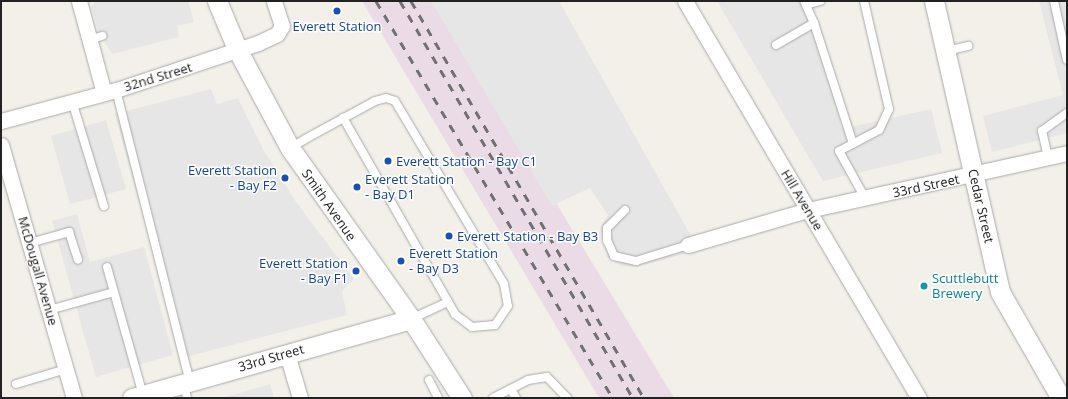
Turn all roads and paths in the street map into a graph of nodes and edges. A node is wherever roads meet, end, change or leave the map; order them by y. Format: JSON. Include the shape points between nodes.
{"nodes":[{"id":1,"x":79,"y":1,"type":"edge"},
{"id":2,"x":217,"y":1,"type":"edge"},
{"id":3,"x":274,"y":1,"type":"edge"},
{"id":4,"x":685,"y":1,"type":"edge"},
{"id":5,"x":820,"y":1,"type":"edge"},
{"id":6,"x":864,"y":1,"type":"edge"},
{"id":7,"x":934,"y":1,"type":"edge"},
{"id":8,"x":1054,"y":1,"type":"edge"},
{"id":9,"x":805,"y":3,"type":"edge"},
{"id":10,"x":814,"y":22,"type":"junction"},
{"id":11,"x":102,"y":36,"type":"dead end"},
{"id":12,"x":88,"y":40,"type":"junction"},
{"id":13,"x":776,"y":45,"type":"dead end"},
{"id":14,"x":968,"y":46,"type":"dead end"},
{"id":15,"x":238,"y":51,"type":"junction"},
{"id":16,"x":946,"y":52,"type":"junction"},
{"id":17,"x":1067,"y":60,"type":"edge"},
{"id":18,"x":110,"y":91,"type":"junction"},
{"id":19,"x":72,"y":101,"type":"junction"},
{"id":20,"x":1067,"y":113,"type":"edge"},
{"id":21,"x":343,"y":118,"type":"junction"},
{"id":22,"x":1,"y":121,"type":"edge"},
{"id":23,"x":1,"y":144,"type":"edge"},
{"id":24,"x":853,"y":144,"type":"junction"},
{"id":25,"x":290,"y":148,"type":"junction"},
{"id":26,"x":1067,"y":153,"type":"edge"},
{"id":27,"x":1048,"y":157,"type":"junction"},
{"id":28,"x":974,"y":175,"type":"junction"},
{"id":29,"x":865,"y":198,"type":"junction"},
{"id":30,"x":104,"y":206,"type":"dead end"},
{"id":31,"x":625,"y":210,"type":"dead end"},
{"id":32,"x":808,"y":210,"type":"junction"},
{"id":33,"x":30,"y":243,"type":"junction"},
{"id":34,"x":688,"y":245,"type":"joint"},
{"id":35,"x":78,"y":260,"type":"dead end"},
{"id":36,"x":107,"y":266,"type":"dead end"},
{"id":37,"x":114,"y":292,"type":"junction"},
{"id":38,"x":448,"y":302,"type":"junction"},
{"id":39,"x":49,"y":310,"type":"junction"},
{"id":40,"x":411,"y":319,"type":"junction"},
{"id":41,"x":287,"y":354,"type":"junction"},
{"id":42,"x":66,"y":369,"type":"junction"},
{"id":43,"x":430,"y":380,"type":"dead end"},
{"id":44,"x":16,"y":384,"type":"dead end"},
{"id":45,"x":187,"y":388,"type":"edge"},
{"id":46,"x":511,"y":389,"type":"junction"},
{"id":47,"x":140,"y":397,"type":"edge"},
{"id":48,"x":74,"y":398,"type":"edge"},
{"id":49,"x":300,"y":398,"type":"edge"},
{"id":50,"x":438,"y":398,"type":"edge"},
{"id":51,"x":462,"y":398,"type":"edge"},
{"id":52,"x":493,"y":398,"type":"edge"},
{"id":53,"x":516,"y":398,"type":"edge"},
{"id":54,"x":567,"y":398,"type":"edge"},
{"id":55,"x":919,"y":398,"type":"edge"},
{"id":56,"x":1061,"y":398,"type":"edge"}],
"edges":[{"from":1,"to":12,"type":"street"},
{"from":2,"to":15,"type":"street","name":"Smith Avenue"},
{"from":3,"to":15,"type":"street","name":"32nd Street","via":[[282,20],[277,34]]},
{"from":4,"to":32,"type":"street","name":"Hill Avenue"},
{"from":5,"to":9,"type":"lane"},
{"from":6,"to":24,"type":"lane","via":[[889,109],[878,130]]},
{"from":7,"to":16,"type":"street","name":"Cedar Street"},
{"from":8,"to":17,"type":"lane"},
{"from":9,"to":10,"type":"lane"},
{"from":10,"to":13,"type":"lane"},
{"from":10,"to":24,"type":"lane"},
{"from":11,"to":12,"type":"lane"},
{"from":12,"to":18,"type":"street"},
{"from":14,"to":16,"type":"lane"},
{"from":15,"to":18,"type":"street","name":"32nd Street"},
{"from":15,"to":25,"type":"street","name":"Smith Avenue"},
{"from":16,"to":28,"type":"street","name":"Cedar Street"},
{"from":18,"to":19,"type":"street","name":"32nd Street"},
{"from":18,"to":45,"type":"lane"},
{"from":19,"to":22,"type":"street","name":"32nd Street"},
{"from":19,"to":30,"type":"lane"},
{"from":20,"to":27,"type":"lane","via":[[1042,131]]},
{"from":21,"to":25,"type":"lane"},
{"from":21,"to":38,"type":"lane"},
{"from":21,"to":38,"type":"lane","via":[[375,101],[386,98],[395,101],[497,271],[509,298],[503,317],[484,328],[461,322]]},
{"from":23,"to":33,"type":"street","name":"McDougall Avenue"},
{"from":24,"to":29,"type":"lane","via":[[839,151]]},
{"from":25,"to":40,"type":"street","name":"Smith Avenue"},
{"from":26,"to":27,"type":"street","name":"33rd Street"},
{"from":27,"to":28,"type":"street","name":"33rd Street"},
{"from":28,"to":29,"type":"street","name":"33rd Street"},
{"from":28,"to":56,"type":"street","name":"Cedar Street","via":[[1000,292]]},
{"from":29,"to":32,"type":"street","name":"33rd Street"},
{"from":31,"to":34,"type":"lane","via":[[607,228],[607,240],[614,256],[624,261],[636,261]]},
{"from":32,"to":34,"type":"street","name":"33rd Street"},
{"from":32,"to":55,"type":"street","name":"Hill Avenue"},
{"from":33,"to":35,"type":"lane","via":[[70,232]]},
{"from":33,"to":39,"type":"street","name":"McDougall Avenue"},
{"from":36,"to":37,"type":"lane"},
{"from":37,"to":39,"type":"lane"},
{"from":37,"to":47,"type":"lane"},
{"from":38,"to":40,"type":"lane"},
{"from":39,"to":42,"type":"street","name":"McDougall Avenue"},
{"from":40,"to":41,"type":"street","name":"33rd Street"},
{"from":40,"to":51,"type":"street","name":"Smith Avenue"},
{"from":41,"to":45,"type":"street","name":"33rd Street"},
{"from":41,"to":49,"type":"street"},
{"from":42,"to":44,"type":"lane"},
{"from":42,"to":48,"type":"street","name":"McDougall Avenue"},
{"from":43,"to":50,"type":"lane"},
{"from":45,"to":47,"type":"street","name":"33rd Street"},
{"from":46,"to":52,"type":"lane"},
{"from":46,"to":53,"type":"lane"},
{"from":46,"to":54,"type":"lane","via":[[528,380],[547,377]]}]}
